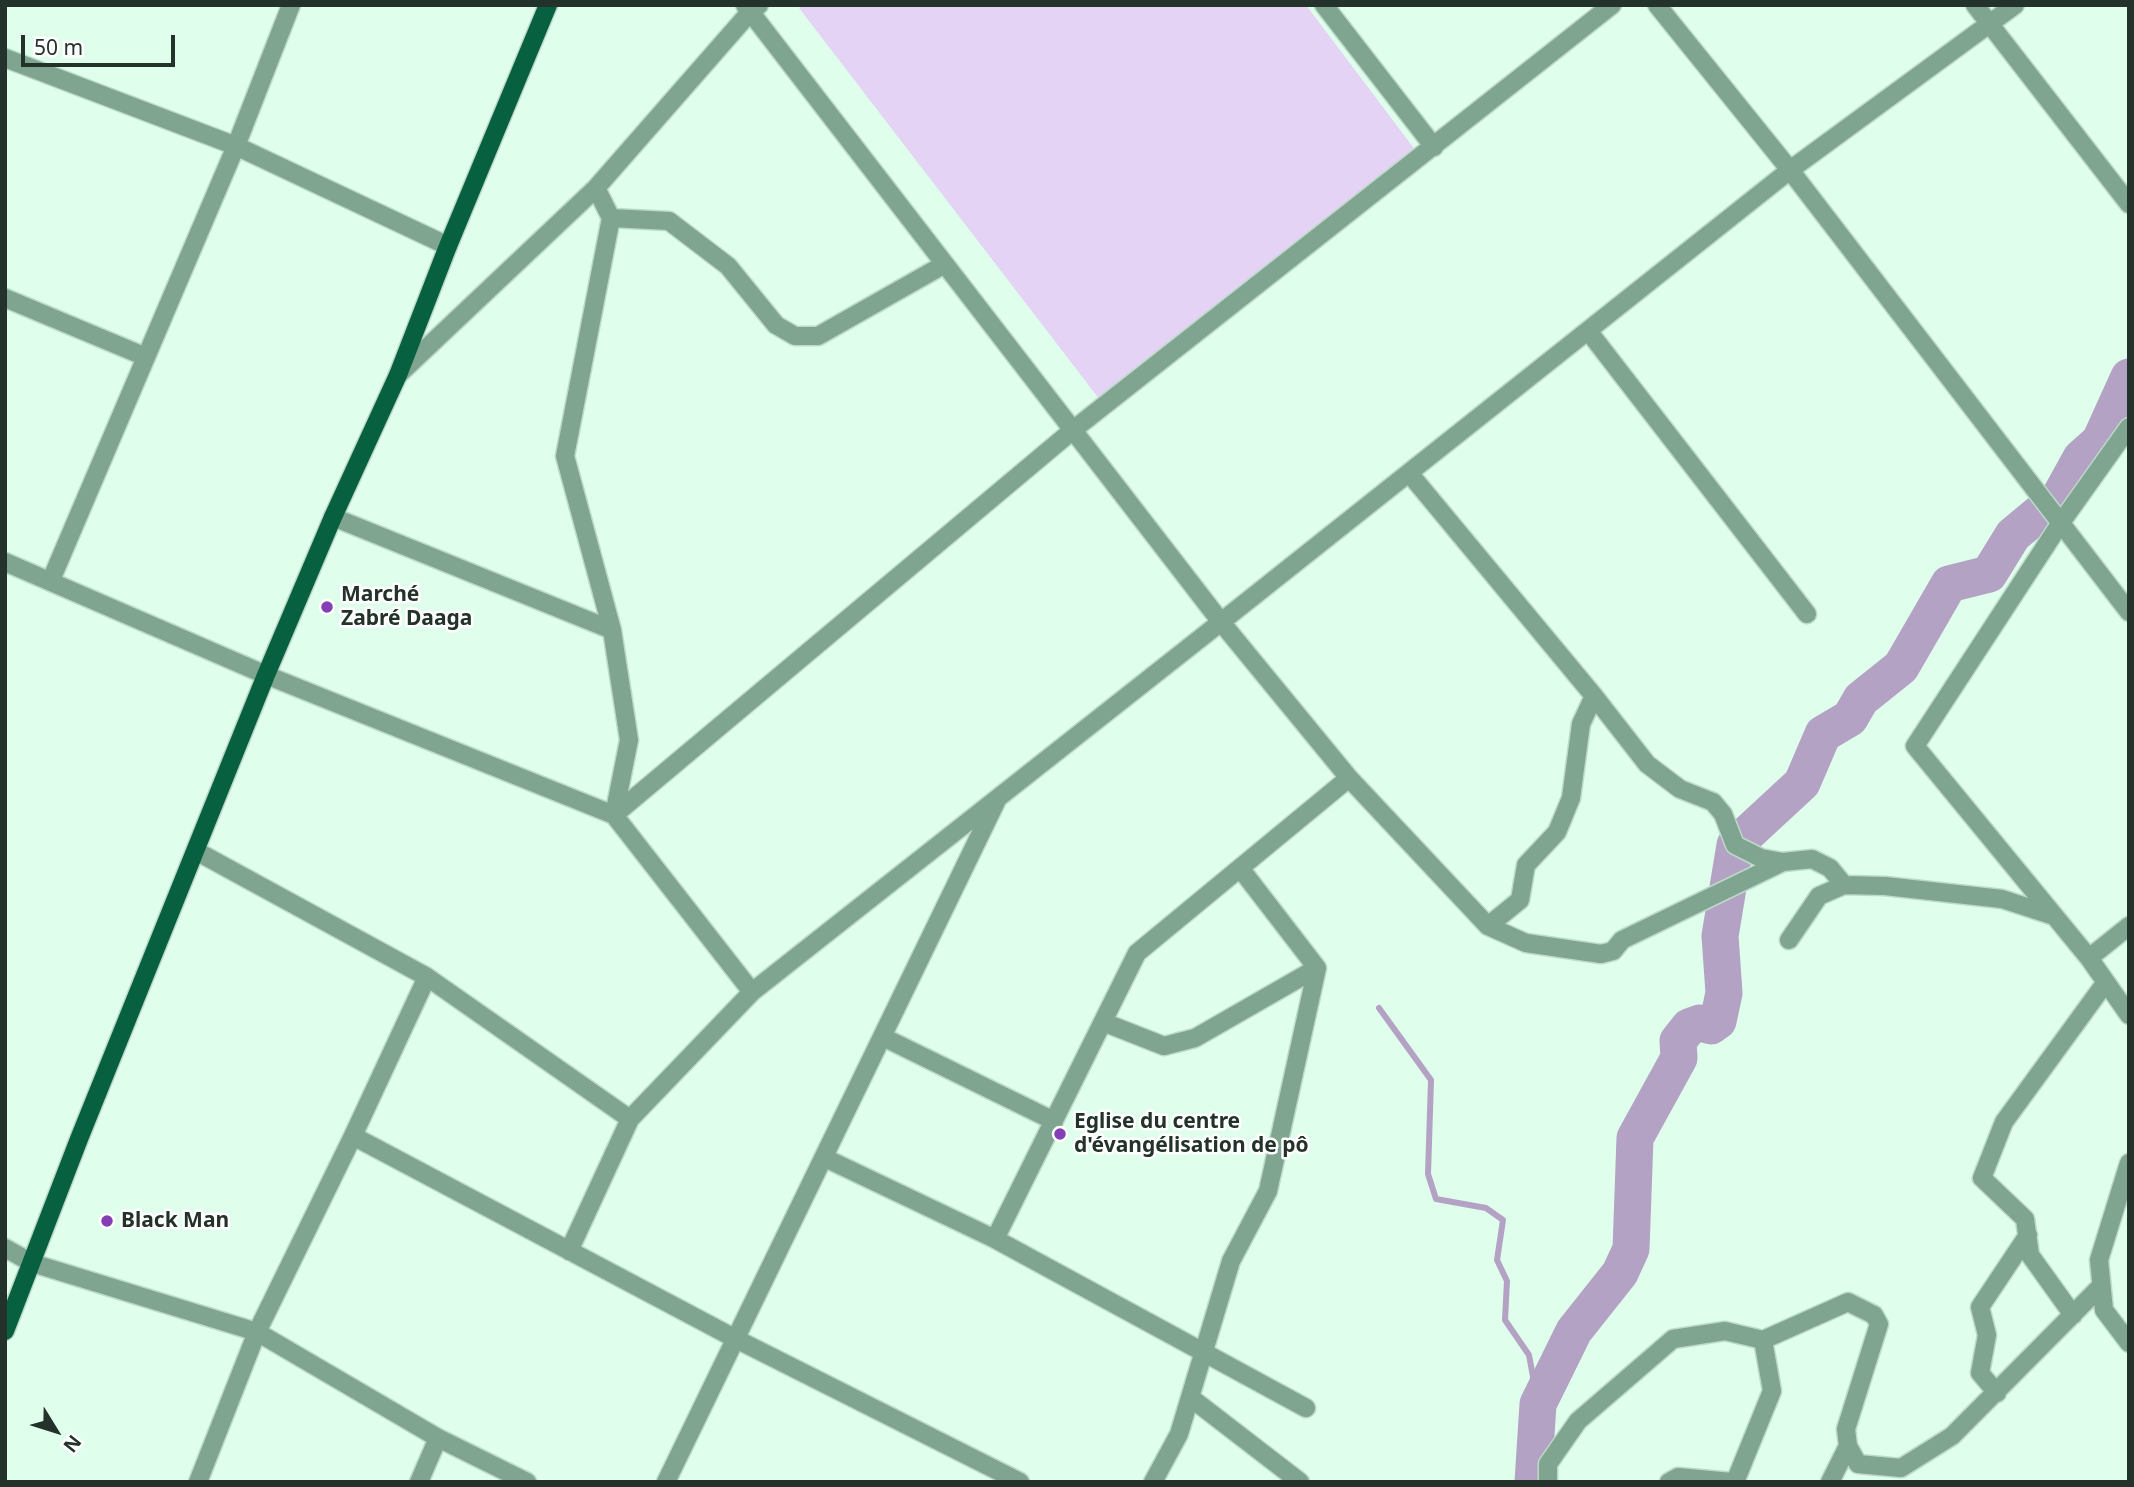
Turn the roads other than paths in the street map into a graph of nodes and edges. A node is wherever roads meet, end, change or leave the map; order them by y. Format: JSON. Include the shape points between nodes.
{"nodes":[{"id":1,"x":291,"y":5,"type":"edge"},
{"id":2,"x":548,"y":5,"type":"edge"},
{"id":3,"x":1324,"y":5,"type":"edge"},
{"id":4,"x":1612,"y":5,"type":"edge"},
{"id":5,"x":1657,"y":5,"type":"edge"},
{"id":6,"x":1975,"y":5,"type":"edge"},
{"id":7,"x":2015,"y":5,"type":"edge"},
{"id":8,"x":752,"y":7,"type":"edge"},
{"id":9,"x":1990,"y":25,"type":"junction"},
{"id":10,"x":5,"y":58,"type":"edge"},
{"id":11,"x":236,"y":146,"type":"junction"},
{"id":12,"x":1434,"y":147,"type":"junction"},
{"id":13,"x":1790,"y":170,"type":"junction"},
{"id":14,"x":596,"y":188,"type":"junction"},
{"id":15,"x":2129,"y":204,"type":"edge"},
{"id":16,"x":611,"y":218,"type":"junction"},
{"id":17,"x":449,"y":246,"type":"junction"},
{"id":18,"x":945,"y":264,"type":"junction"},
{"id":19,"x":5,"y":298,"type":"edge"},
{"id":20,"x":1589,"y":331,"type":"junction"},
{"id":21,"x":146,"y":357,"type":"junction"},
{"id":22,"x":398,"y":375,"type":"junction"},
{"id":23,"x":2129,"y":427,"type":"edge"},
{"id":24,"x":1073,"y":430,"type":"junction"},
{"id":25,"x":1409,"y":473,"type":"junction"},
{"id":26,"x":2051,"y":512,"type":"junction"},
{"id":27,"x":332,"y":517,"type":"junction"},
{"id":28,"x":5,"y":562,"type":"edge"},
{"id":29,"x":51,"y":580,"type":"junction"},
{"id":30,"x":2129,"y":612,"type":"edge"},
{"id":31,"x":1807,"y":614,"type":"dead end"},
{"id":32,"x":1221,"y":622,"type":"junction"},
{"id":33,"x":612,"y":630,"type":"junction"},
{"id":34,"x":266,"y":675,"type":"junction"},
{"id":35,"x":1594,"y":696,"type":"junction"},
{"id":36,"x":1349,"y":778,"type":"junction"},
{"id":37,"x":998,"y":798,"type":"junction"},
{"id":38,"x":614,"y":815,"type":"junction"},
{"id":39,"x":196,"y":851,"type":"junction"},
{"id":40,"x":1783,"y":862,"type":"junction"},
{"id":41,"x":1240,"y":868,"type":"junction"},
{"id":42,"x":1844,"y":885,"type":"junction"},
{"id":43,"x":2055,"y":916,"type":"junction"},
{"id":44,"x":1488,"y":926,"type":"junction"},
{"id":45,"x":2129,"y":926,"type":"edge"},
{"id":46,"x":1789,"y":940,"type":"dead end"},
{"id":47,"x":2089,"y":958,"type":"junction"},
{"id":48,"x":1317,"y":968,"type":"junction"},
{"id":49,"x":427,"y":977,"type":"junction"},
{"id":50,"x":2106,"y":982,"type":"junction"},
{"id":51,"x":752,"y":992,"type":"junction"},
{"id":52,"x":2129,"y":1016,"type":"edge"},
{"id":53,"x":1103,"y":1023,"type":"junction"},
{"id":54,"x":883,"y":1037,"type":"junction"},
{"id":55,"x":630,"y":1119,"type":"junction"},
{"id":56,"x":1054,"y":1121,"type":"junction"},
{"id":57,"x":353,"y":1136,"type":"junction"},
{"id":58,"x":825,"y":1158,"type":"junction"},
{"id":59,"x":2129,"y":1163,"type":"edge"},
{"id":60,"x":2028,"y":1236,"type":"junction"},
{"id":61,"x":995,"y":1239,"type":"junction"},
{"id":62,"x":5,"y":1248,"type":"edge"},
{"id":63,"x":569,"y":1251,"type":"junction"},
{"id":64,"x":32,"y":1263,"type":"junction"},
{"id":65,"x":2101,"y":1286,"type":"junction"},
{"id":66,"x":2073,"y":1315,"type":"junction"},
{"id":67,"x":5,"y":1331,"type":"edge"},
{"id":68,"x":257,"y":1332,"type":"junction"},
{"id":69,"x":736,"y":1339,"type":"junction"},
{"id":70,"x":1763,"y":1340,"type":"junction"},
{"id":71,"x":2129,"y":1343,"type":"edge"},
{"id":72,"x":1205,"y":1353,"type":"junction"},
{"id":73,"x":1997,"y":1393,"type":"junction"},
{"id":74,"x":1191,"y":1398,"type":"junction"},
{"id":75,"x":1306,"y":1408,"type":"dead end"},
{"id":76,"x":438,"y":1438,"type":"junction"},
{"id":77,"x":1848,"y":1446,"type":"junction"},
{"id":78,"x":198,"y":1482,"type":"edge"},
{"id":79,"x":419,"y":1482,"type":"edge"},
{"id":80,"x":527,"y":1482,"type":"edge"},
{"id":81,"x":666,"y":1482,"type":"edge"},
{"id":82,"x":1020,"y":1482,"type":"edge"},
{"id":83,"x":1153,"y":1482,"type":"edge"},
{"id":84,"x":1300,"y":1482,"type":"edge"},
{"id":85,"x":1548,"y":1482,"type":"edge"},
{"id":86,"x":1669,"y":1482,"type":"edge"},
{"id":87,"x":1734,"y":1482,"type":"edge"},
{"id":88,"x":1830,"y":1482,"type":"edge"}],
"edges":[{"from":1,"to":11,"type":"street"},
{"from":2,"to":17,"type":"main road"},
{"from":3,"to":12,"type":"street"},
{"from":4,"to":12,"type":"street"},
{"from":5,"to":13,"type":"street"},
{"from":6,"to":9,"type":"street"},
{"from":7,"to":9,"type":"street"},
{"from":8,"to":14,"type":"street"},
{"from":8,"to":18,"type":"street"},
{"from":9,"to":13,"type":"street"},
{"from":9,"to":15,"type":"street"},
{"from":10,"to":11,"type":"street"},
{"from":11,"to":17,"type":"street"},
{"from":11,"to":21,"type":"street"},
{"from":12,"to":24,"type":"street"},
{"from":13,"to":20,"type":"street"},
{"from":13,"to":26,"type":"street"},
{"from":14,"to":16,"type":"street"},
{"from":14,"to":22,"type":"street"},
{"from":16,"to":18,"type":"street","via":[[669,221],[728,266],[776,325],[796,336],[818,336]]},
{"from":16,"to":33,"type":"street","via":[[565,456]]},
{"from":17,"to":22,"type":"main road"},
{"from":18,"to":24,"type":"street"},
{"from":19,"to":21,"type":"street"},
{"from":20,"to":25,"type":"street"},
{"from":20,"to":31,"type":"street"},
{"from":21,"to":29,"type":"street"},
{"from":22,"to":27,"type":"main road"},
{"from":23,"to":26,"type":"street"},
{"from":24,"to":32,"type":"street"},
{"from":24,"to":38,"type":"street"},
{"from":25,"to":32,"type":"street"},
{"from":25,"to":35,"type":"street"},
{"from":26,"to":30,"type":"street"},
{"from":26,"to":43,"type":"street","via":[[1915,746]]},
{"from":27,"to":33,"type":"street"},
{"from":27,"to":34,"type":"main road"},
{"from":28,"to":29,"type":"street"},
{"from":29,"to":34,"type":"street"},
{"from":32,"to":36,"type":"street"},
{"from":32,"to":37,"type":"street"},
{"from":33,"to":38,"type":"street","via":[[629,740]]},
{"from":34,"to":38,"type":"street"},
{"from":34,"to":39,"type":"main road"},
{"from":35,"to":40,"type":"street","via":[[1647,764],[1680,789],[1713,802],[1735,845],[1761,858]]},
{"from":35,"to":44,"type":"street","via":[[1580,724],[1571,798],[1557,832],[1526,865],[1520,900]]},
{"from":36,"to":41,"type":"street"},
{"from":36,"to":44,"type":"street"},
{"from":37,"to":51,"type":"street"},
{"from":37,"to":54,"type":"street"},
{"from":38,"to":51,"type":"street"},
{"from":39,"to":49,"type":"street"},
{"from":39,"to":64,"type":"main road"},
{"from":40,"to":42,"type":"street","via":[[1812,859],[1830,868]]},
{"from":40,"to":44,"type":"street","via":[[1601,954],[1526,943]]},
{"from":41,"to":48,"type":"street"},
{"from":41,"to":53,"type":"street","via":[[1137,953]]},
{"from":42,"to":43,"type":"street","via":[[2002,900]]},
{"from":42,"to":46,"type":"street","via":[[1819,896]]},
{"from":43,"to":47,"type":"street"},
{"from":45,"to":47,"type":"street"},
{"from":47,"to":50,"type":"street"},
{"from":48,"to":53,"type":"street","via":[[1195,1038],[1164,1046]]},
{"from":48,"to":72,"type":"street","via":[[1268,1191],[1231,1261]]},
{"from":49,"to":55,"type":"street"},
{"from":49,"to":57,"type":"street"},
{"from":50,"to":52,"type":"street"},
{"from":50,"to":60,"type":"street","via":[[2004,1122],[1982,1178],[2025,1219]]},
{"from":51,"to":55,"type":"street"},
{"from":53,"to":56,"type":"street"},
{"from":54,"to":56,"type":"street"},
{"from":54,"to":58,"type":"street"},
{"from":55,"to":63,"type":"street"},
{"from":56,"to":61,"type":"street"},
{"from":57,"to":63,"type":"street"},
{"from":57,"to":68,"type":"street"},
{"from":58,"to":61,"type":"street"},
{"from":58,"to":69,"type":"street"},
{"from":59,"to":65,"type":"street","via":[[2099,1260]]},
{"from":60,"to":66,"type":"street","via":[[2030,1255]]},
{"from":60,"to":73,"type":"street","via":[[1980,1307],[1987,1335],[1980,1373]]},
{"from":61,"to":72,"type":"street"},
{"from":62,"to":64,"type":"street"},
{"from":63,"to":69,"type":"street"},
{"from":64,"to":67,"type":"main road"},
{"from":64,"to":68,"type":"street"},
{"from":65,"to":66,"type":"street"},
{"from":65,"to":71,"type":"street","via":[[2104,1310]]},
{"from":66,"to":73,"type":"street"},
{"from":68,"to":76,"type":"street"},
{"from":68,"to":78,"type":"street"},
{"from":69,"to":81,"type":"street"},
{"from":69,"to":82,"type":"street"},
{"from":70,"to":77,"type":"street","via":[[1848,1302],[1874,1315],[1879,1324],[1846,1429]]},
{"from":70,"to":85,"type":"street","via":[[1725,1331],[1673,1339],[1578,1421],[1548,1464]]},
{"from":70,"to":87,"type":"street","via":[[1772,1391]]},
{"from":72,"to":74,"type":"street"},
{"from":72,"to":75,"type":"street"},
{"from":73,"to":77,"type":"street","via":[[1952,1436],[1901,1468],[1858,1464]]},
{"from":74,"to":83,"type":"street","via":[[1180,1434]]},
{"from":74,"to":84,"type":"street"},
{"from":76,"to":79,"type":"street"},
{"from":76,"to":80,"type":"street"},
{"from":77,"to":88,"type":"street"},
{"from":86,"to":87,"type":"street","via":[[1678,1477]]}]}
